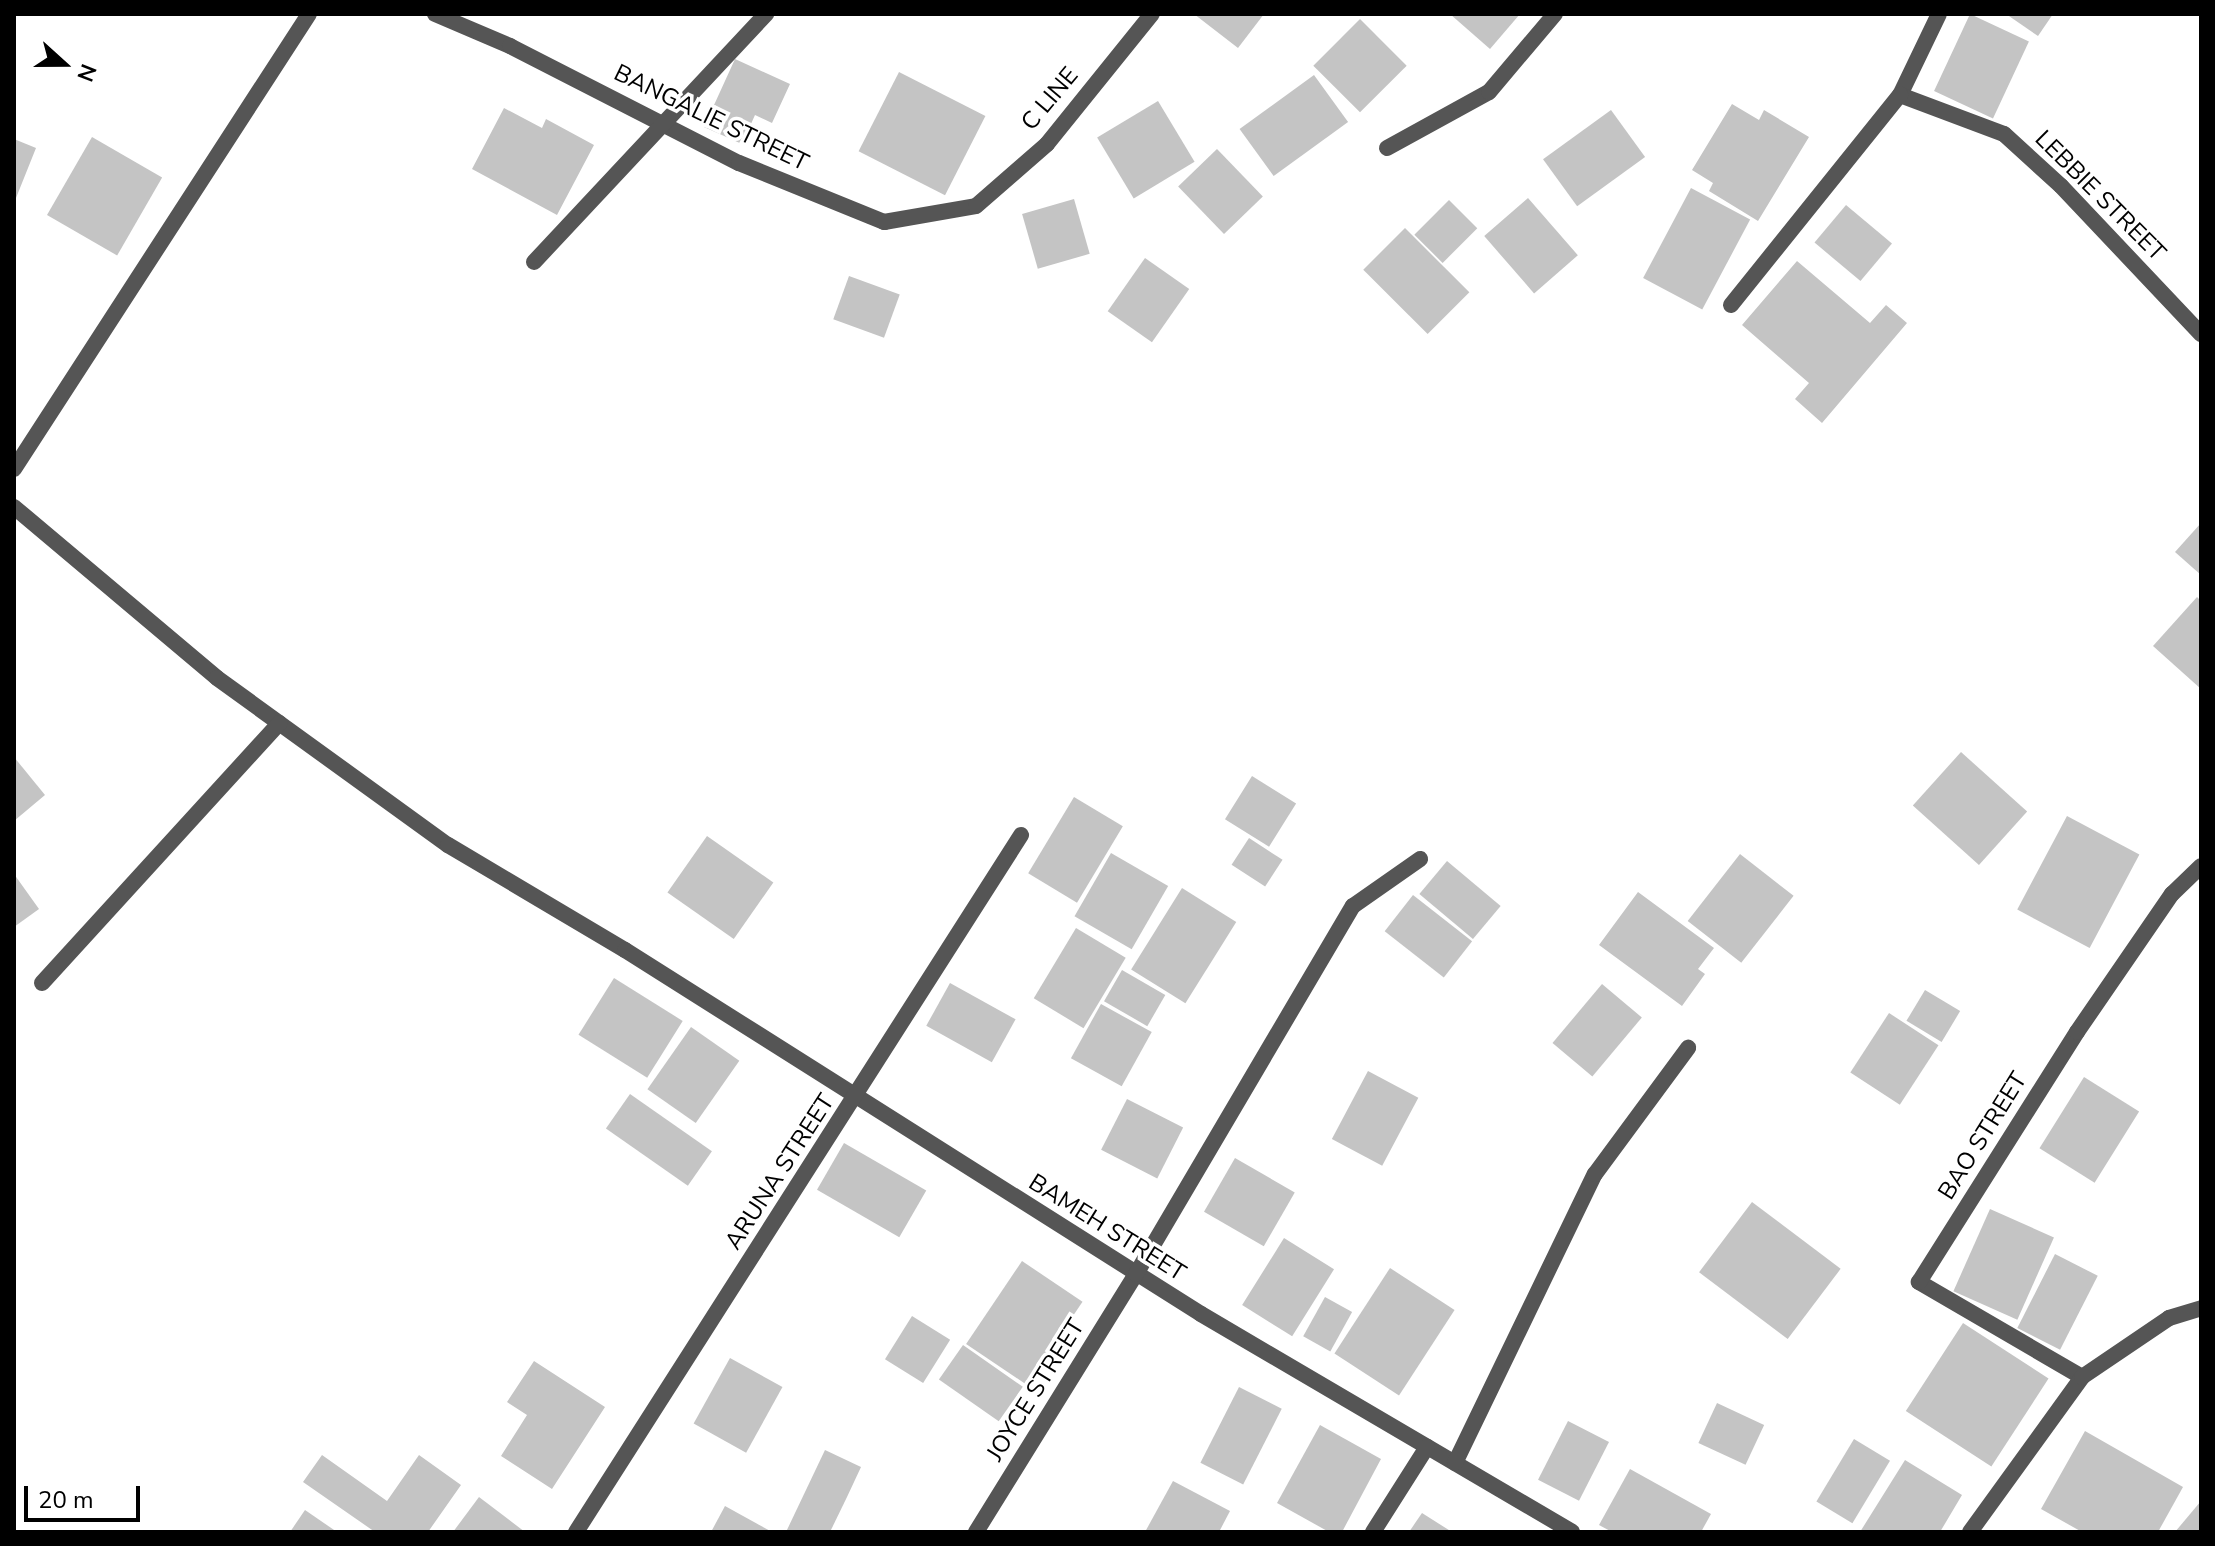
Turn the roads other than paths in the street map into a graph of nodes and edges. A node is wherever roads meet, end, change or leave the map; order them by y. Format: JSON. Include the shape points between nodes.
{"nodes":[{"id":1,"x":309,"y":14,"type":"edge"},
{"id":2,"x":435,"y":14,"type":"edge"},
{"id":3,"x":766,"y":14,"type":"edge"},
{"id":4,"x":1152,"y":14,"type":"edge"},
{"id":5,"x":1555,"y":14,"type":"edge"},
{"id":6,"x":1939,"y":14,"type":"edge"},
{"id":7,"x":1900,"y":95,"type":"junction"},
{"id":8,"x":665,"y":125,"type":"junction"},
{"id":9,"x":1387,"y":148,"type":"dead end"},
{"id":10,"x":976,"y":206,"type":"joint"},
{"id":11,"x":534,"y":262,"type":"dead end"},
{"id":12,"x":1731,"y":305,"type":"dead end"},
{"id":13,"x":2201,"y":334,"type":"edge"},
{"id":14,"x":14,"y":469,"type":"edge"},
{"id":15,"x":14,"y":507,"type":"edge"},
{"id":16,"x":279,"y":723,"type":"junction"},
{"id":17,"x":1021,"y":835,"type":"dead end"},
{"id":18,"x":1420,"y":859,"type":"dead end"},
{"id":19,"x":2201,"y":866,"type":"edge"},
{"id":20,"x":42,"y":983,"type":"dead end"},
{"id":21,"x":1688,"y":1048,"type":"dead end"},
{"id":22,"x":855,"y":1099,"type":"junction"},
{"id":23,"x":1136,"y":1274,"type":"junction"},
{"id":24,"x":2201,"y":1308,"type":"edge"},
{"id":25,"x":2082,"y":1377,"type":"junction"},
{"id":26,"x":1427,"y":1447,"type":"junction"},
{"id":27,"x":1455,"y":1463,"type":"junction"},
{"id":28,"x":576,"y":1532,"type":"edge"},
{"id":29,"x":976,"y":1532,"type":"edge"},
{"id":30,"x":1373,"y":1532,"type":"edge"},
{"id":31,"x":1572,"y":1532,"type":"edge"},
{"id":32,"x":1970,"y":1532,"type":"edge"}],
"edges":[{"from":1,"to":14,"type":"street"},
{"from":2,"to":8,"type":"street","name":"BANGALIE STREET"},
{"from":3,"to":8,"type":"street"},
{"from":4,"to":10,"type":"street","name":"C LINE","via":[[1047,144]]},
{"from":5,"to":9,"type":"street","via":[[1489,92]]},
{"from":6,"to":7,"type":"street"},
{"from":7,"to":12,"type":"street"},
{"from":7,"to":13,"type":"street","name":"LEBBIE STREET","via":[[2004,134],[2061,186]]},
{"from":8,"to":10,"type":"street","name":"BANGALIE STREET","via":[[739,163],[884,222]]},
{"from":8,"to":11,"type":"street"},
{"from":15,"to":16,"type":"street","name":"BAMEH STREET","via":[[217,678]]},
{"from":16,"to":20,"type":"street"},
{"from":16,"to":22,"type":"street","name":"BAMEH STREET","via":[[448,845],[625,950]]},
{"from":17,"to":22,"type":"street","name":"ARUNA STREET"},
{"from":18,"to":23,"type":"street","name":"JOYCE STREET","via":[[1353,906]]},
{"from":19,"to":25,"type":"street","name":"BAO STREET","via":[[2172,894],[2077,1032],[1919,1282]]},
{"from":21,"to":27,"type":"street","via":[[1595,1174]]},
{"from":22,"to":23,"type":"street","name":"BAMEH STREET"},
{"from":22,"to":28,"type":"street","name":"ARUNA STREET"},
{"from":23,"to":26,"type":"street","name":"BAMEH STREET"},
{"from":23,"to":29,"type":"street","name":"JOYCE STREET"},
{"from":24,"to":25,"type":"street","via":[[2169,1318]]},
{"from":25,"to":32,"type":"street"},
{"from":26,"to":27,"type":"street","name":"BAMEH STREET"},
{"from":26,"to":30,"type":"street"},
{"from":27,"to":31,"type":"street","name":"BAMEH STREET"}]}
